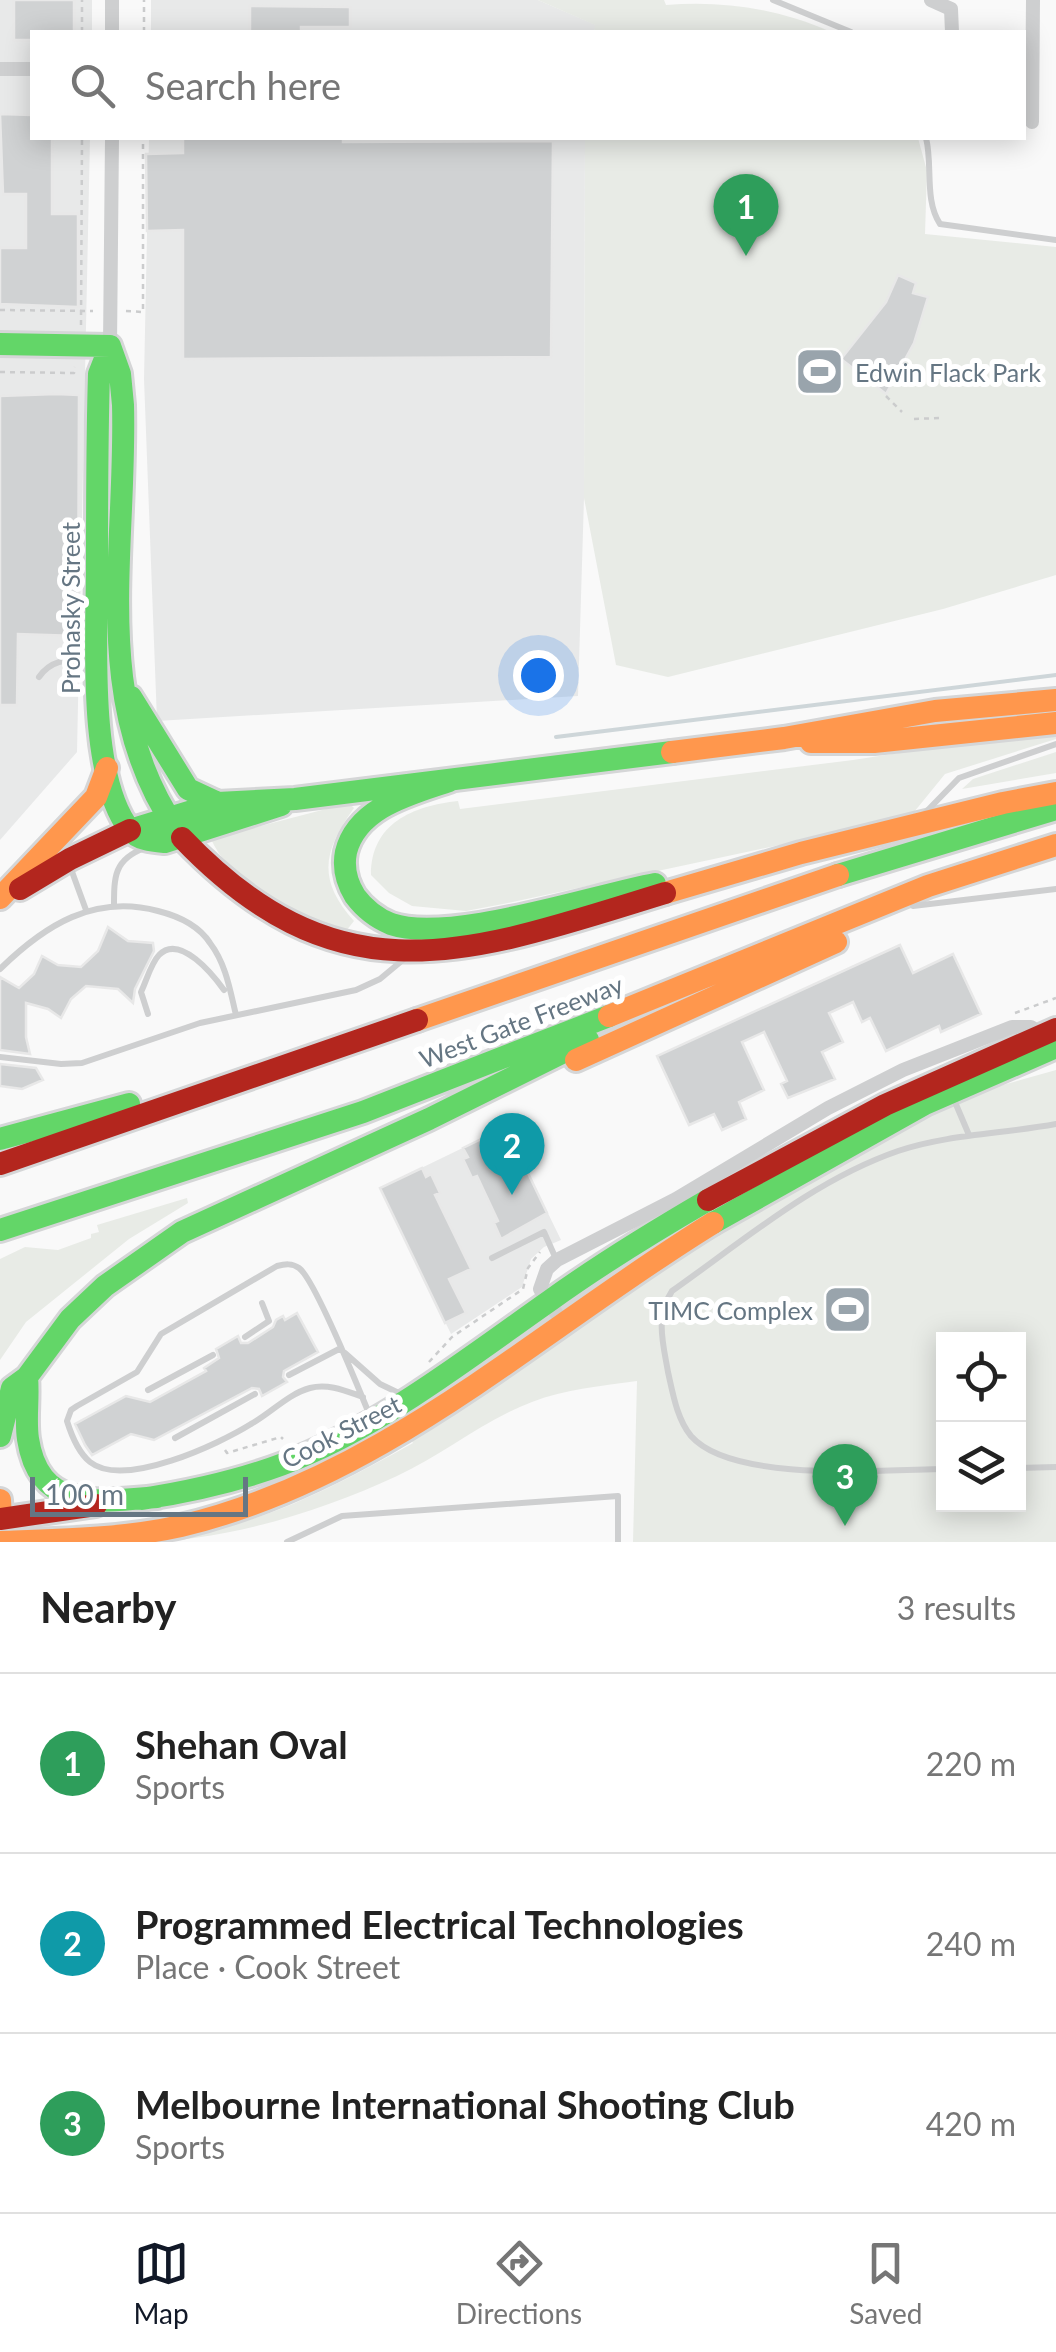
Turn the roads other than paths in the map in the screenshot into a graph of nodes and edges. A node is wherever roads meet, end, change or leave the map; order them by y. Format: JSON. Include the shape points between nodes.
{"nodes":[{"id":1,"x":112,"y":0,"type":"edge"},
{"id":2,"x":773,"y":0,"type":"edge"},
{"id":3,"x":931,"y":0,"type":"edge"},
{"id":4,"x":1033,"y":0,"type":"edge"},
{"id":5,"x":112,"y":30,"type":"edge"},
{"id":6,"x":846,"y":30,"type":"edge"},
{"id":7,"x":952,"y":30,"type":"edge"},
{"id":8,"x":0,"y":68,"type":"edge"},
{"id":9,"x":30,"y":69,"type":"edge"},
{"id":10,"x":1032,"y":122,"type":"dead end"},
{"id":11,"x":112,"y":140,"type":"edge"},
{"id":12,"x":927,"y":140,"type":"edge"},
{"id":13,"x":1056,"y":240,"type":"edge"},
{"id":14,"x":0,"y":344,"type":"edge"},
{"id":15,"x":110,"y":346,"type":"junction"},
{"id":16,"x":112,"y":664,"type":"junction"},
{"id":17,"x":38,"y":677,"type":"dead end"},
{"id":18,"x":1056,"y":700,"type":"edge"},
{"id":19,"x":1056,"y":723,"type":"edge"},
{"id":20,"x":784,"y":738,"type":"junction"},
{"id":21,"x":1056,"y":744,"type":"edge"},
{"id":22,"x":107,"y":768,"type":"junction"},
{"id":23,"x":449,"y":781,"type":"junction"},
{"id":24,"x":1056,"y":792,"type":"edge"},
{"id":25,"x":295,"y":799,"type":"junction"},
{"id":26,"x":218,"y":802,"type":"junction"},
{"id":27,"x":1056,"y":809,"type":"edge"},
{"id":28,"x":167,"y":816,"type":"junction"},
{"id":29,"x":915,"y":826,"type":"junction"},
{"id":30,"x":130,"y":830,"type":"junction"},
{"id":31,"x":173,"y":840,"type":"junction"},
{"id":32,"x":1056,"y":845,"type":"edge"},
{"id":33,"x":70,"y":859,"type":"junction"},
{"id":34,"x":735,"y":872,"type":"junction"},
{"id":35,"x":928,"y":886,"type":"junction"},
{"id":36,"x":1056,"y":889,"type":"edge"},
{"id":37,"x":0,"y":901,"type":"edge"},
{"id":38,"x":114,"y":906,"type":"junction"},
{"id":39,"x":913,"y":906,"type":"junction"},
{"id":40,"x":86,"y":910,"type":"junction"},
{"id":41,"x":414,"y":952,"type":"junction"},
{"id":42,"x":0,"y":968,"type":"edge"},
{"id":43,"x":703,"y":979,"type":"junction"},
{"id":44,"x":224,"y":990,"type":"dead end"},
{"id":45,"x":148,"y":1014,"type":"dead end"},
{"id":46,"x":236,"y":1015,"type":"junction"},
{"id":47,"x":1051,"y":1037,"type":"edge"},
{"id":48,"x":0,"y":1057,"type":"edge"},
{"id":49,"x":299,"y":1060,"type":"junction"},
{"id":50,"x":951,"y":1092,"type":"junction"},
{"id":51,"x":1056,"y":1124,"type":"edge"},
{"id":52,"x":969,"y":1135,"type":"junction"},
{"id":53,"x":0,"y":1138,"type":"edge"},
{"id":54,"x":774,"y":1140,"type":"junction"},
{"id":55,"x":0,"y":1164,"type":"edge"},
{"id":56,"x":765,"y":1169,"type":"junction"},
{"id":57,"x":297,"y":1180,"type":"junction"},
{"id":58,"x":0,"y":1230,"type":"edge"},
{"id":59,"x":492,"y":1258,"type":"dead end"},
{"id":60,"x":557,"y":1260,"type":"junction"},
{"id":61,"x":262,"y":1302,"type":"dead end"},
{"id":62,"x":547,"y":1302,"type":"junction"},
{"id":63,"x":564,"y":1325,"type":"junction"},
{"id":64,"x":245,"y":1337,"type":"dead end"},
{"id":65,"x":341,"y":1348,"type":"junction"},
{"id":66,"x":212,"y":1354,"type":"dead end"},
{"id":67,"x":289,"y":1374,"type":"dead end"},
{"id":68,"x":27,"y":1377,"type":"junction"},
{"id":69,"x":148,"y":1390,"type":"dead end"},
{"id":70,"x":254,"y":1394,"type":"dead end"},
{"id":71,"x":410,"y":1396,"type":"junction"},
{"id":72,"x":362,"y":1398,"type":"junction"},
{"id":73,"x":4,"y":1401,"type":"edge"},
{"id":74,"x":372,"y":1420,"type":"junction"},
{"id":75,"x":0,"y":1436,"type":"edge"},
{"id":76,"x":175,"y":1438,"type":"dead end"},
{"id":77,"x":382,"y":1445,"type":"junction"},
{"id":78,"x":1056,"y":1467,"type":"edge"},
{"id":79,"x":1026,"y":1468,"type":"edge"},
{"id":80,"x":936,"y":1469,"type":"edge"},
{"id":81,"x":157,"y":1496,"type":"junction"},
{"id":82,"x":0,"y":1500,"type":"edge"},
{"id":83,"x":1,"y":1518,"type":"edge"},
{"id":84,"x":1,"y":1542,"type":"edge"},
{"id":85,"x":286,"y":1542,"type":"edge"},
{"id":86,"x":618,"y":1542,"type":"edge"}],
"edges":[{"from":1,"to":5,"type":"street"},
{"from":2,"to":6,"type":"lane"},
{"from":3,"to":7,"type":"street","via":[[952,9]]},
{"from":4,"to":10,"type":"street"},
{"from":8,"to":9,"type":"street"},
{"from":11,"to":15,"type":"street","name":"Prohasky Street"},
{"from":12,"to":13,"type":"lane","via":[[932,210],[940,224]]},
{"from":14,"to":15,"type":"main road"},
{"from":15,"to":16,"type":"main road","name":"Prohasky Street","via":[[120,374],[123,437]]},
{"from":16,"to":17,"type":"lane","via":[[58,661]]},
{"from":16,"to":22,"type":"main road","name":"Prohasky Street","via":[[99,719]]},
{"from":16,"to":26,"type":"main road","via":[[188,789]]},
{"from":16,"to":28,"type":"main road","name":"Prohasky Street","via":[[136,754]]},
{"from":18,"to":20,"type":"main road","via":[[934,711]]},
{"from":19,"to":20,"type":"main road","via":[[852,743]]},
{"from":20,"to":23,"type":"main road"},
{"from":21,"to":29,"type":"lane","via":[[956,780]]},
{"from":22,"to":30,"type":"main road","name":"Prohasky Street"},
{"from":22,"to":37,"type":"main road","via":[[96,798]]},
{"from":23,"to":25,"type":"main road"},
{"from":23,"to":34,"type":"main road","via":[[372,814],[348,846],[350,892],[392,926],[480,923]]},
{"from":24,"to":29,"type":"main road"},
{"from":25,"to":26,"type":"main road"},
{"from":25,"to":31,"type":"main road"},
{"from":26,"to":28,"type":"main road"},
{"from":27,"to":49,"type":"main road","name":"West Gate Freeway","via":[[900,854]]},
{"from":28,"to":30,"type":"main road"},
{"from":28,"to":31,"type":"main road","name":"Prohasky Street"},
{"from":29,"to":34,"type":"main road"},
{"from":30,"to":31,"type":"main road","via":[[144,839]]},
{"from":30,"to":33,"type":"main road"},
{"from":31,"to":38,"type":"lane","via":[[139,850],[118,866]]},
{"from":31,"to":41,"type":"main road","via":[[240,894],[300,929],[358,946]]},
{"from":32,"to":35,"type":"main road","name":"West Gate Freeway"},
{"from":33,"to":37,"type":"main road"},
{"from":33,"to":40,"type":"lane"},
{"from":34,"to":41,"type":"main road","via":[[487,943]]},
{"from":35,"to":39,"type":"main road"},
{"from":35,"to":43,"type":"main road","name":"West Gate Freeway"},
{"from":36,"to":39,"type":"lane"},
{"from":38,"to":40,"type":"lane"},
{"from":38,"to":46,"type":"lane","via":[[161,912],[198,930],[219,958]]},
{"from":39,"to":57,"type":"main road","via":[[391,1150],[322,1180]]},
{"from":40,"to":42,"type":"lane","via":[[45,930]]},
{"from":41,"to":46,"type":"lane","via":[[356,990]]},
{"from":43,"to":57,"type":"main road"},
{"from":43,"to":58,"type":"main road","name":"West Gate Freeway","via":[[362,1112]]},
{"from":44,"to":45,"type":"lane","via":[[198,960],[166,952],[141,992]]},
{"from":46,"to":48,"type":"lane","via":[[82,1062]]},
{"from":47,"to":50,"type":"main road","name":"Cook Street"},
{"from":47,"to":54,"type":"street","via":[[1017,1026],[941,1054]]},
{"from":47,"to":56,"type":"main road","name":"Cook Street","via":[[934,1081]]},
{"from":49,"to":53,"type":"main road"},
{"from":49,"to":55,"type":"main road","name":"West Gate Freeway"},
{"from":50,"to":52,"type":"lane"},
{"from":50,"to":63,"type":"main road","name":"Cook Street","via":[[757,1195]]},
{"from":51,"to":52,"type":"lane"},
{"from":52,"to":80,"type":"lane","via":[[897,1152],[838,1178],[672,1292],[660,1317],[675,1405],[692,1437],[722,1456],[758,1467]]},
{"from":54,"to":56,"type":"street"},
{"from":54,"to":60,"type":"street"},
{"from":56,"to":62,"type":"main road","name":"Cook Street"},
{"from":57,"to":68,"type":"main road","via":[[199,1222],[142,1258],[70,1320]]},
{"from":59,"to":60,"type":"lane","via":[[544,1232]]},
{"from":60,"to":62,"type":"street","via":[[540,1289]]},
{"from":61,"to":64,"type":"lane","via":[[269,1322]]},
{"from":62,"to":63,"type":"street"},
{"from":62,"to":71,"type":"main road","name":"Cook Street"},
{"from":63,"to":77,"type":"main road","name":"Cook Street"},
{"from":65,"to":67,"type":"lane"},
{"from":65,"to":71,"type":"lane","via":[[380,1384]]},
{"from":65,"to":72,"type":"lane"},
{"from":65,"to":72,"type":"lane","via":[[307,1276],[292,1264],[277,1266],[161,1334],[138,1372],[71,1410],[69,1428],[90,1462],[104,1468],[150,1466],[248,1426],[307,1388],[326,1386]]},
{"from":66,"to":69,"type":"lane"},
{"from":68,"to":73,"type":"main road"},
{"from":68,"to":81,"type":"main road","via":[[30,1453],[47,1486],[86,1500]]},
{"from":70,"to":76,"type":"lane"},
{"from":71,"to":74,"type":"main road","name":"Cook Street"},
{"from":72,"to":74,"type":"lane"},
{"from":73,"to":75,"type":"main road"},
{"from":74,"to":77,"type":"lane"},
{"from":74,"to":81,"type":"main road","name":"Cook Street","via":[[258,1474]]},
{"from":77,"to":84,"type":"main road","name":"Cook Street","via":[[290,1489],[202,1520],[116,1535]]},
{"from":78,"to":79,"type":"lane"},
{"from":81,"to":83,"type":"main road","name":"Cook Street"},
{"from":82,"to":83,"type":"main road"},
{"from":83,"to":84,"type":"main road"},
{"from":85,"to":86,"type":"lane","via":[[342,1516],[618,1496]]}]}
